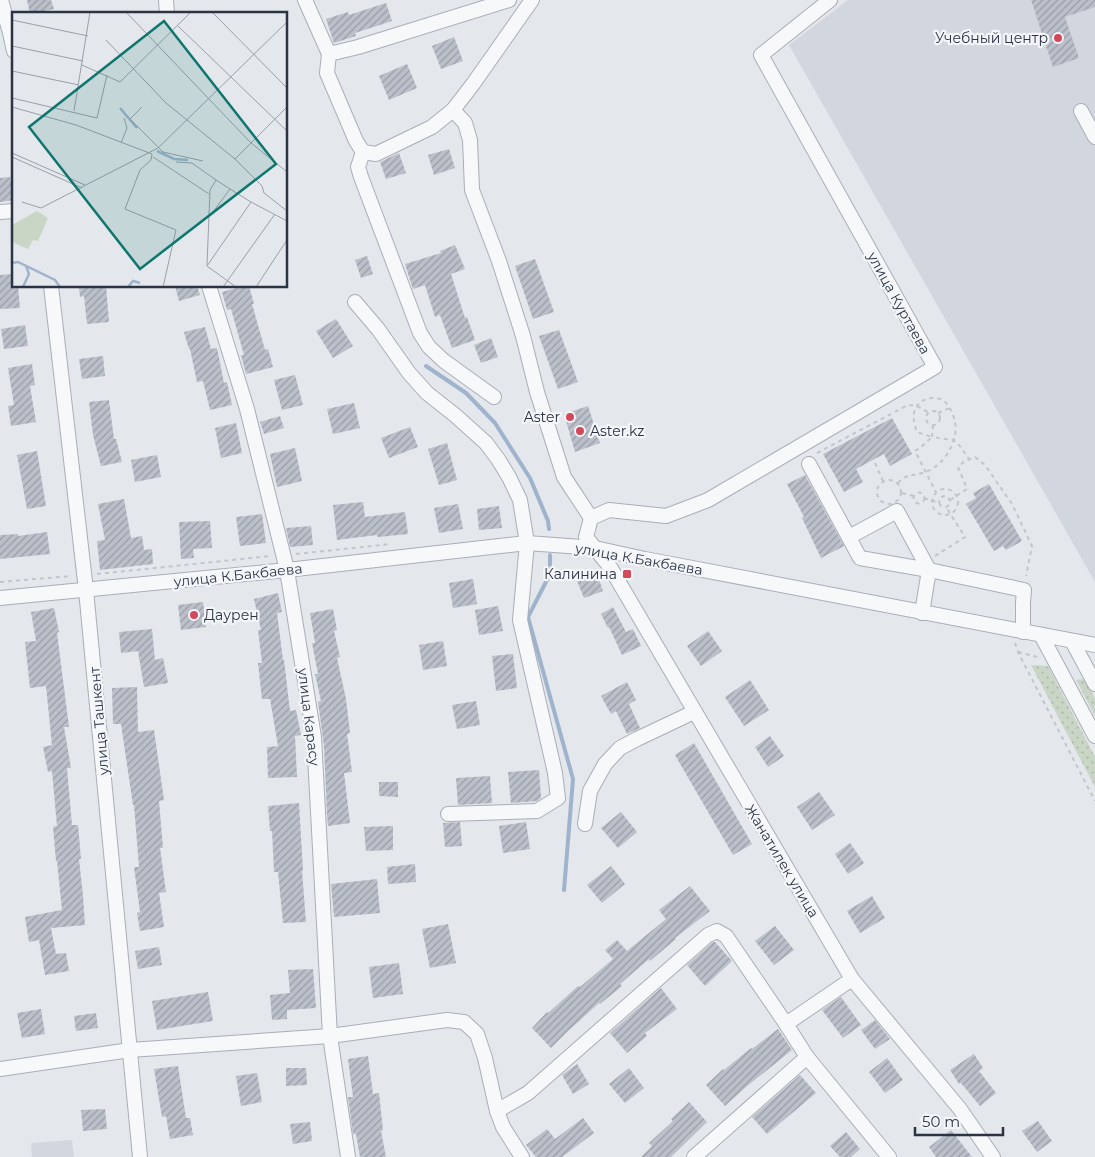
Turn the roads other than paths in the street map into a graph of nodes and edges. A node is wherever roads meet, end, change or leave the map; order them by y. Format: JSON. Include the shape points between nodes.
{"nodes":[{"id":1,"x":1,"y":0,"type":"edge"},
{"id":2,"x":305,"y":0,"type":"edge"},
{"id":3,"x":509,"y":0,"type":"edge"},
{"id":4,"x":532,"y":0,"type":"edge"},
{"id":5,"x":830,"y":0,"type":"edge"},
{"id":6,"x":12,"y":42,"type":"edge"},
{"id":7,"x":329,"y":54,"type":"junction"},
{"id":8,"x":453,"y":110,"type":"junction"},
{"id":9,"x":1081,"y":111,"type":"dead end"},
{"id":10,"x":1095,"y":137,"type":"edge"},
{"id":11,"x":363,"y":152,"type":"junction"},
{"id":12,"x":51,"y":288,"type":"edge"},
{"id":13,"x":210,"y":288,"type":"edge"},
{"id":14,"x":355,"y":302,"type":"dead end"},
{"id":15,"x":494,"y":397,"type":"dead end"},
{"id":16,"x":809,"y":464,"type":"road end"},
{"id":17,"x":591,"y":518,"type":"junction"},
{"id":18,"x":849,"y":537,"type":"junction"},
{"id":19,"x":527,"y":543,"type":"junction"},
{"id":20,"x":595,"y":548,"type":"junction"},
{"id":21,"x":927,"y":566,"type":"junction"},
{"id":22,"x":287,"y":570,"type":"junction"},
{"id":23,"x":86,"y":590,"type":"junction"},
{"id":24,"x":0,"y":598,"type":"edge"},
{"id":25,"x":922,"y":613,"type":"junction"},
{"id":26,"x":1023,"y":632,"type":"junction"},
{"id":27,"x":1041,"y":635,"type":"junction"},
{"id":28,"x":1072,"y":641,"type":"junction"},
{"id":29,"x":1095,"y":645,"type":"edge"},
{"id":30,"x":1095,"y":684,"type":"edge"},
{"id":31,"x":694,"y":712,"type":"junction"},
{"id":32,"x":1095,"y":736,"type":"edge"},
{"id":33,"x":448,"y":814,"type":"dead end"},
{"id":34,"x":585,"y":824,"type":"dead end"},
{"id":35,"x":852,"y":979,"type":"junction"},
{"id":36,"x":786,"y":1024,"type":"junction"},
{"id":37,"x":330,"y":1036,"type":"junction"},
{"id":38,"x":130,"y":1050,"type":"junction"},
{"id":39,"x":807,"y":1057,"type":"junction"},
{"id":40,"x":0,"y":1070,"type":"edge"},
{"id":41,"x":497,"y":1111,"type":"junction"},
{"id":42,"x":140,"y":1157,"type":"edge"},
{"id":43,"x":348,"y":1157,"type":"edge"},
{"id":44,"x":522,"y":1157,"type":"edge"},
{"id":45,"x":694,"y":1157,"type":"edge"},
{"id":46,"x":888,"y":1157,"type":"edge"},
{"id":47,"x":993,"y":1157,"type":"edge"}],
"edges":[{"from":1,"to":6,"type":"street"},
{"from":2,"to":7,"type":"street"},
{"from":3,"to":7,"type":"street"},
{"from":4,"to":8,"type":"street"},
{"from":5,"to":17,"type":"street","name":"улица Куртаева","via":[[761,55],[934,367],[708,500],[666,516],[609,510]]},
{"from":7,"to":11,"type":"street","via":[[328,73]]},
{"from":8,"to":11,"type":"street","via":[[432,127],[376,154]]},
{"from":8,"to":17,"type":"street","via":[[465,123],[470,140],[472,190],[499,261],[564,477]]},
{"from":9,"to":10,"type":"street"},
{"from":11,"to":15,"type":"street","via":[[358,167],[361,177],[420,333],[444,361]]},
{"from":12,"to":23,"type":"street","name":"улица Ташкент"},
{"from":13,"to":22,"type":"street","name":"улица Карасу","via":[[247,409]]},
{"from":14,"to":19,"type":"street","via":[[427,393],[486,443],[498,459],[520,500]]},
{"from":16,"to":18,"type":"street"},
{"from":17,"to":20,"type":"street","via":[[586,537]]},
{"from":18,"to":21,"type":"street","via":[[860,558]]},
{"from":18,"to":21,"type":"street","via":[[897,510]]},
{"from":19,"to":20,"type":"street","name":"улица К.Бакбаева"},
{"from":19,"to":22,"type":"street","name":"улица К.Бакбаева"},
{"from":19,"to":33,"type":"street","via":[[520,620],[558,798],[537,811]]},
{"from":20,"to":25,"type":"street","name":"улица К.Бакбаева"},
{"from":20,"to":31,"type":"street","name":"Жанатилек улица","via":[[610,567]]},
{"from":21,"to":25,"type":"street"},
{"from":21,"to":26,"type":"street","via":[[1024,590]]},
{"from":22,"to":23,"type":"street","name":"улица К.Бакбаева"},
{"from":22,"to":37,"type":"street","name":"улица Карасу","via":[[314,737]]},
{"from":23,"to":24,"type":"street","name":"улица К.Бакбаева"},
{"from":23,"to":38,"type":"street","name":"улица Ташкент"},
{"from":25,"to":26,"type":"street","name":"улица К.Бакбаева"},
{"from":26,"to":27,"type":"street","name":"улица К.Бакбаева"},
{"from":27,"to":28,"type":"street","name":"улица К.Бакбаева"},
{"from":27,"to":32,"type":"street"},
{"from":28,"to":29,"type":"street","name":"улица К.Бакбаева"},
{"from":28,"to":30,"type":"street"},
{"from":31,"to":34,"type":"street","via":[[620,748],[605,764],[590,791]]},
{"from":31,"to":35,"type":"street","name":"Жанатилек улица"},
{"from":35,"to":36,"type":"street"},
{"from":35,"to":47,"type":"street","name":"Жанатилек улица","via":[[960,1109]]},
{"from":36,"to":39,"type":"street"},
{"from":36,"to":41,"type":"street","via":[[726,936],[717,931],[708,935],[528,1094]]},
{"from":37,"to":38,"type":"street"},
{"from":37,"to":41,"type":"street","via":[[447,1020],[464,1022],[477,1034],[486,1058]]},
{"from":37,"to":43,"type":"street","name":"улица Карасу"},
{"from":38,"to":40,"type":"street"},
{"from":38,"to":42,"type":"street","name":"улица Ташкент"},
{"from":39,"to":45,"type":"street"},
{"from":39,"to":46,"type":"street"},
{"from":41,"to":44,"type":"street"}]}
